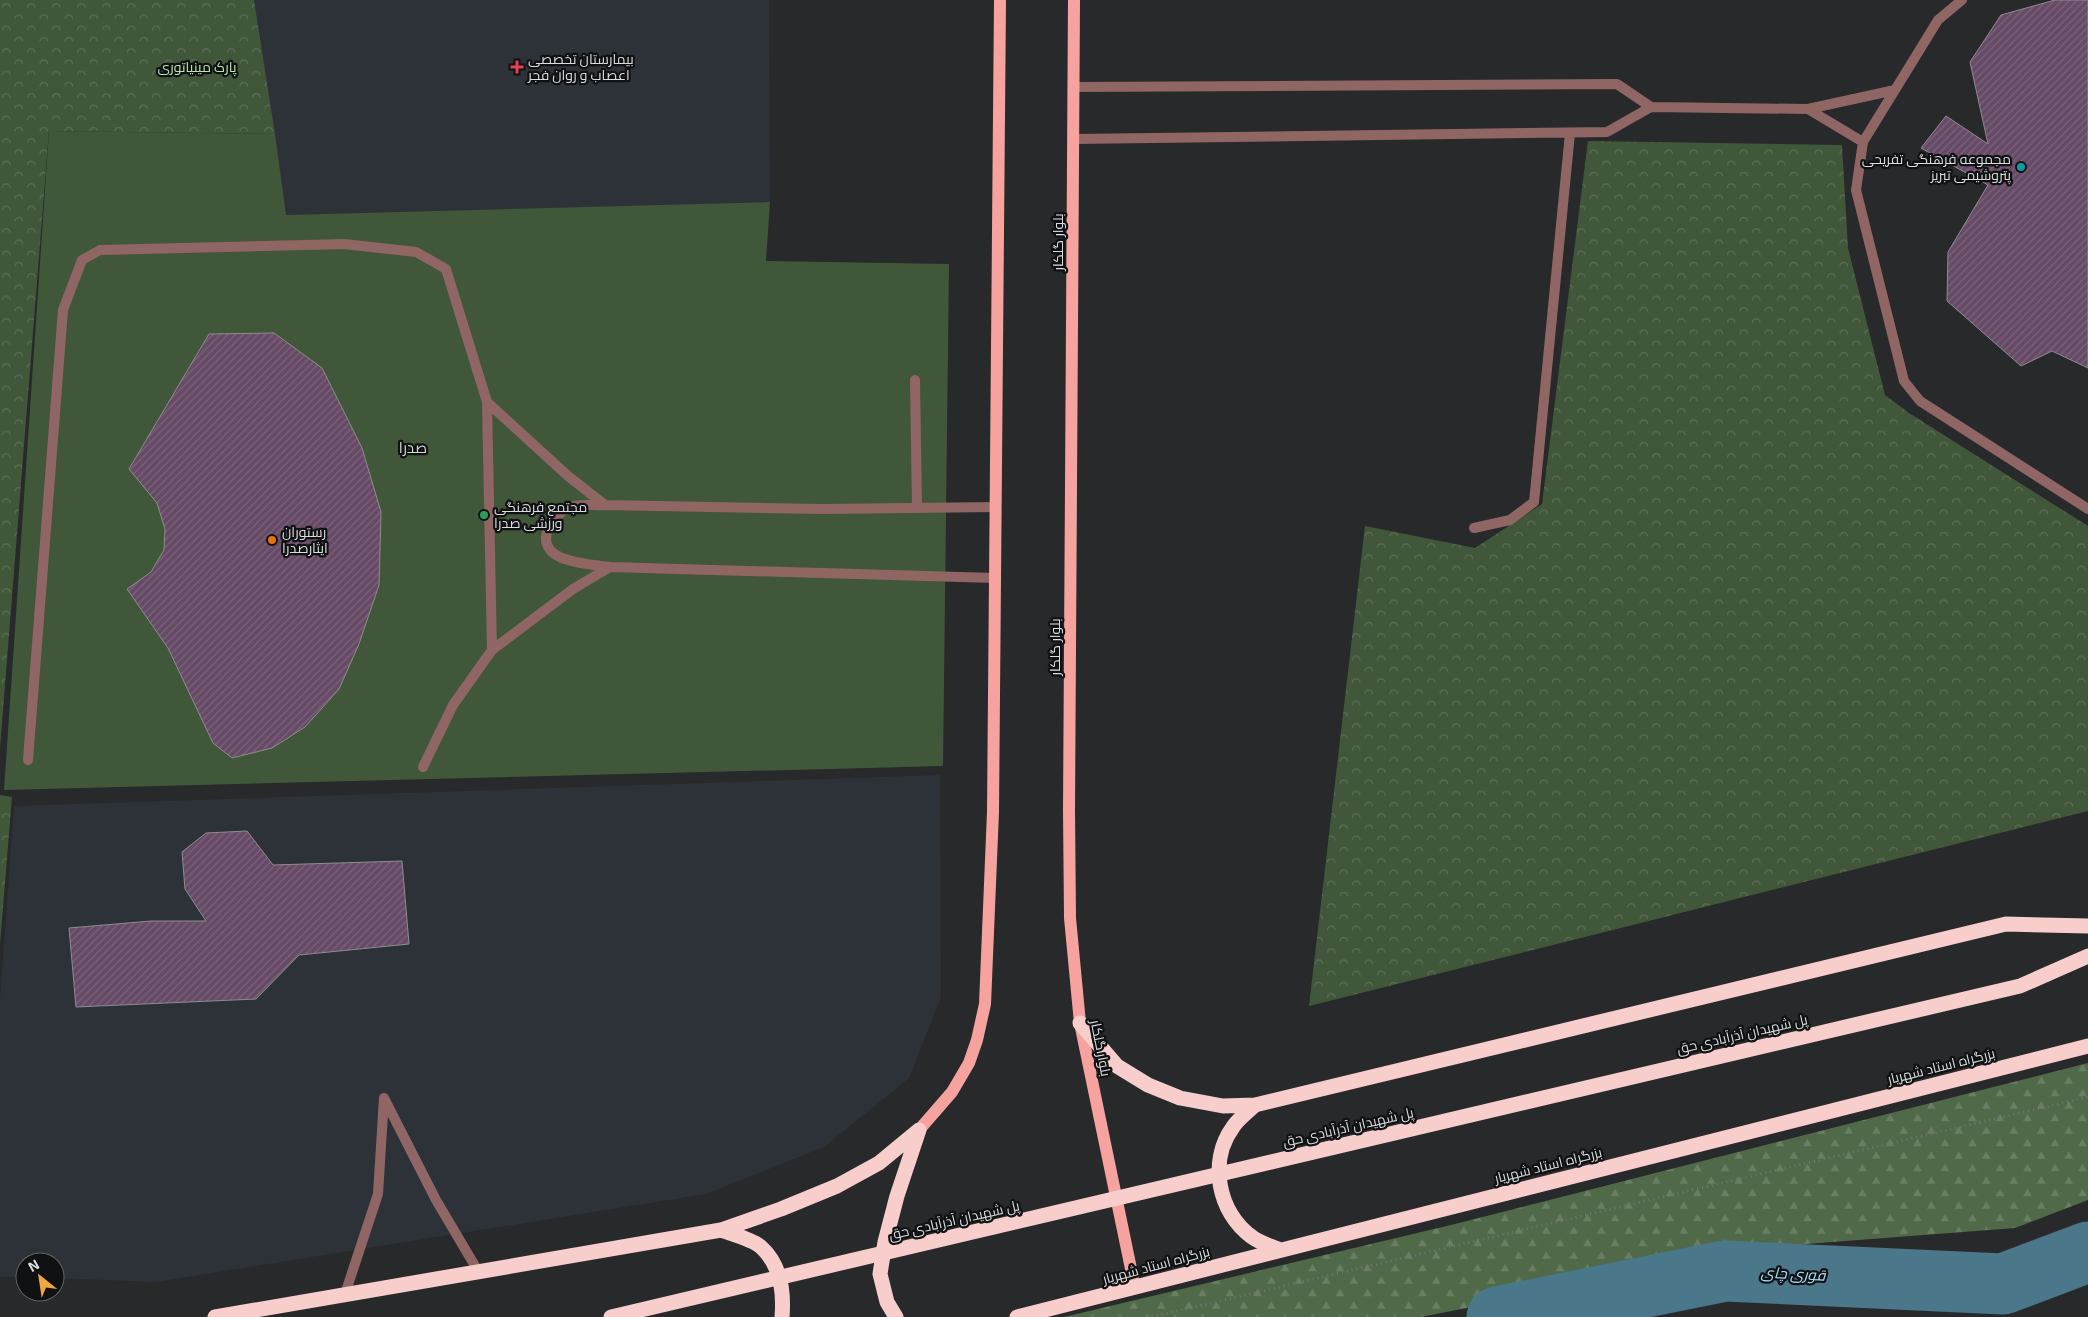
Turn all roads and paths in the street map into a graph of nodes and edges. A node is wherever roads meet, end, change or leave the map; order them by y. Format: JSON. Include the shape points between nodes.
{"nodes":[{"id":1,"x":1000,"y":0,"type":"edge"},
{"id":2,"x":1074,"y":0,"type":"edge"},
{"id":3,"x":1962,"y":0,"type":"edge"},
{"id":4,"x":1073,"y":87,"type":"junction"},
{"id":5,"x":1895,"y":90,"type":"junction"},
{"id":6,"x":1651,"y":107,"type":"junction"},
{"id":7,"x":1808,"y":109,"type":"junction"},
{"id":8,"x":1570,"y":133,"type":"junction"},
{"id":9,"x":1074,"y":139,"type":"junction"},
{"id":10,"x":1863,"y":142,"type":"junction"},
{"id":11,"x":915,"y":380,"type":"dead end"},
{"id":12,"x":487,"y":402,"type":"junction"},
{"id":13,"x":605,"y":506,"type":"junction"},
{"id":14,"x":996,"y":507,"type":"junction"},
{"id":15,"x":917,"y":508,"type":"junction"},
{"id":16,"x":2088,"y":509,"type":"edge"},
{"id":17,"x":1474,"y":528,"type":"dead end"},
{"id":18,"x":610,"y":568,"type":"junction"},
{"id":19,"x":995,"y":578,"type":"junction"},
{"id":20,"x":492,"y":650,"type":"junction"},
{"id":21,"x":28,"y":760,"type":"dead end"},
{"id":22,"x":423,"y":767,"type":"dead end"},
{"id":23,"x":2088,"y":926,"type":"edge"},
{"id":24,"x":2088,"y":956,"type":"edge"},
{"id":25,"x":1080,"y":1022,"type":"junction"},
{"id":26,"x":2088,"y":1046,"type":"edge"},
{"id":27,"x":2088,"y":1097,"type":"edge"},
{"id":28,"x":1255,"y":1105,"type":"junction"},
{"id":29,"x":919,"y":1130,"type":"junction"},
{"id":30,"x":721,"y":1230,"type":"junction"},
{"id":31,"x":1280,"y":1250,"type":"junction"},
{"id":32,"x":478,"y":1271,"type":"junction"},
{"id":33,"x":1136,"y":1288,"type":"junction"},
{"id":34,"x":345,"y":1294,"type":"junction"},
{"id":35,"x":215,"y":1317,"type":"edge"},
{"id":36,"x":611,"y":1317,"type":"edge"},
{"id":37,"x":782,"y":1317,"type":"edge"},
{"id":38,"x":896,"y":1317,"type":"edge"},
{"id":39,"x":1017,"y":1317,"type":"edge"},
{"id":40,"x":1152,"y":1317,"type":"edge"}],
"edges":[{"from":1,"to":14,"type":"main road"},
{"from":2,"to":4,"type":"main road","name":"بلوار گلکار"},
{"from":3,"to":5,"type":"lane","via":[[1938,20]]},
{"from":4,"to":6,"type":"lane","via":[[1617,84]]},
{"from":4,"to":9,"type":"main road","name":"بلوار گلکار"},
{"from":5,"to":7,"type":"lane"},
{"from":5,"to":10,"type":"lane"},
{"from":6,"to":7,"type":"lane"},
{"from":6,"to":8,"type":"lane","via":[[1607,132]]},
{"from":7,"to":10,"type":"lane"},
{"from":8,"to":9,"type":"lane"},
{"from":8,"to":17,"type":"lane","via":[[1534,502],[1510,520]]},
{"from":9,"to":25,"type":"main road","name":"بلوار گلکار","via":[[1069,810],[1070,918]]},
{"from":10,"to":16,"type":"lane","via":[[1856,190],[1904,381],[1920,401]]},
{"from":11,"to":15,"type":"lane"},
{"from":12,"to":13,"type":"lane"},
{"from":12,"to":20,"type":"lane"},
{"from":12,"to":21,"type":"lane","via":[[446,268],[416,252],[344,244],[100,250],[82,260],[63,310]]},
{"from":13,"to":15,"type":"lane","via":[[823,510]]},
{"from":13,"to":18,"type":"lane","via":[[572,506],[557,516],[546,539],[551,551],[573,562]]},
{"from":14,"to":15,"type":"lane"},
{"from":14,"to":19,"type":"main road"},
{"from":18,"to":19,"type":"lane"},
{"from":18,"to":20,"type":"lane","via":[[573,589]]},
{"from":19,"to":29,"type":"main road","via":[[993,812],[985,1004],[969,1063],[952,1092]]},
{"from":20,"to":22,"type":"lane","via":[[453,704]]},
{"from":23,"to":28,"type":"highway","via":[[2006,924]]},
{"from":24,"to":36,"type":"highway","name":"پل شهیدان آذرآبادی حق","bridge":true,"via":[[2020,986]]},
{"from":25,"to":28,"type":"highway","via":[[1117,1066],[1148,1085],[1180,1098],[1223,1106]]},
{"from":25,"to":33,"type":"main road","name":"بلوار گلکار"},
{"from":26,"to":31,"type":"highway","name":"بزرگراه استاد شهریار"},
{"from":27,"to":40,"type":"path"},
{"from":28,"to":31,"type":"highway","via":[[1233,1127],[1220,1155],[1219,1186],[1231,1215],[1252,1237]]},
{"from":29,"to":30,"type":"highway","via":[[879,1163],[837,1186]]},
{"from":29,"to":38,"type":"highway","via":[[897,1196],[880,1274],[887,1302]]},
{"from":30,"to":32,"type":"highway"},
{"from":30,"to":37,"type":"highway","via":[[761,1246],[777,1270],[784,1297]]},
{"from":31,"to":33,"type":"highway","name":"بزرگراه استاد شهریار"},
{"from":32,"to":34,"type":"highway"},
{"from":32,"to":34,"type":"lane","via":[[436,1200],[384,1098],[378,1194]]},
{"from":33,"to":39,"type":"highway","name":"بزرگراه استاد شهریار"},
{"from":34,"to":35,"type":"highway"}]}
